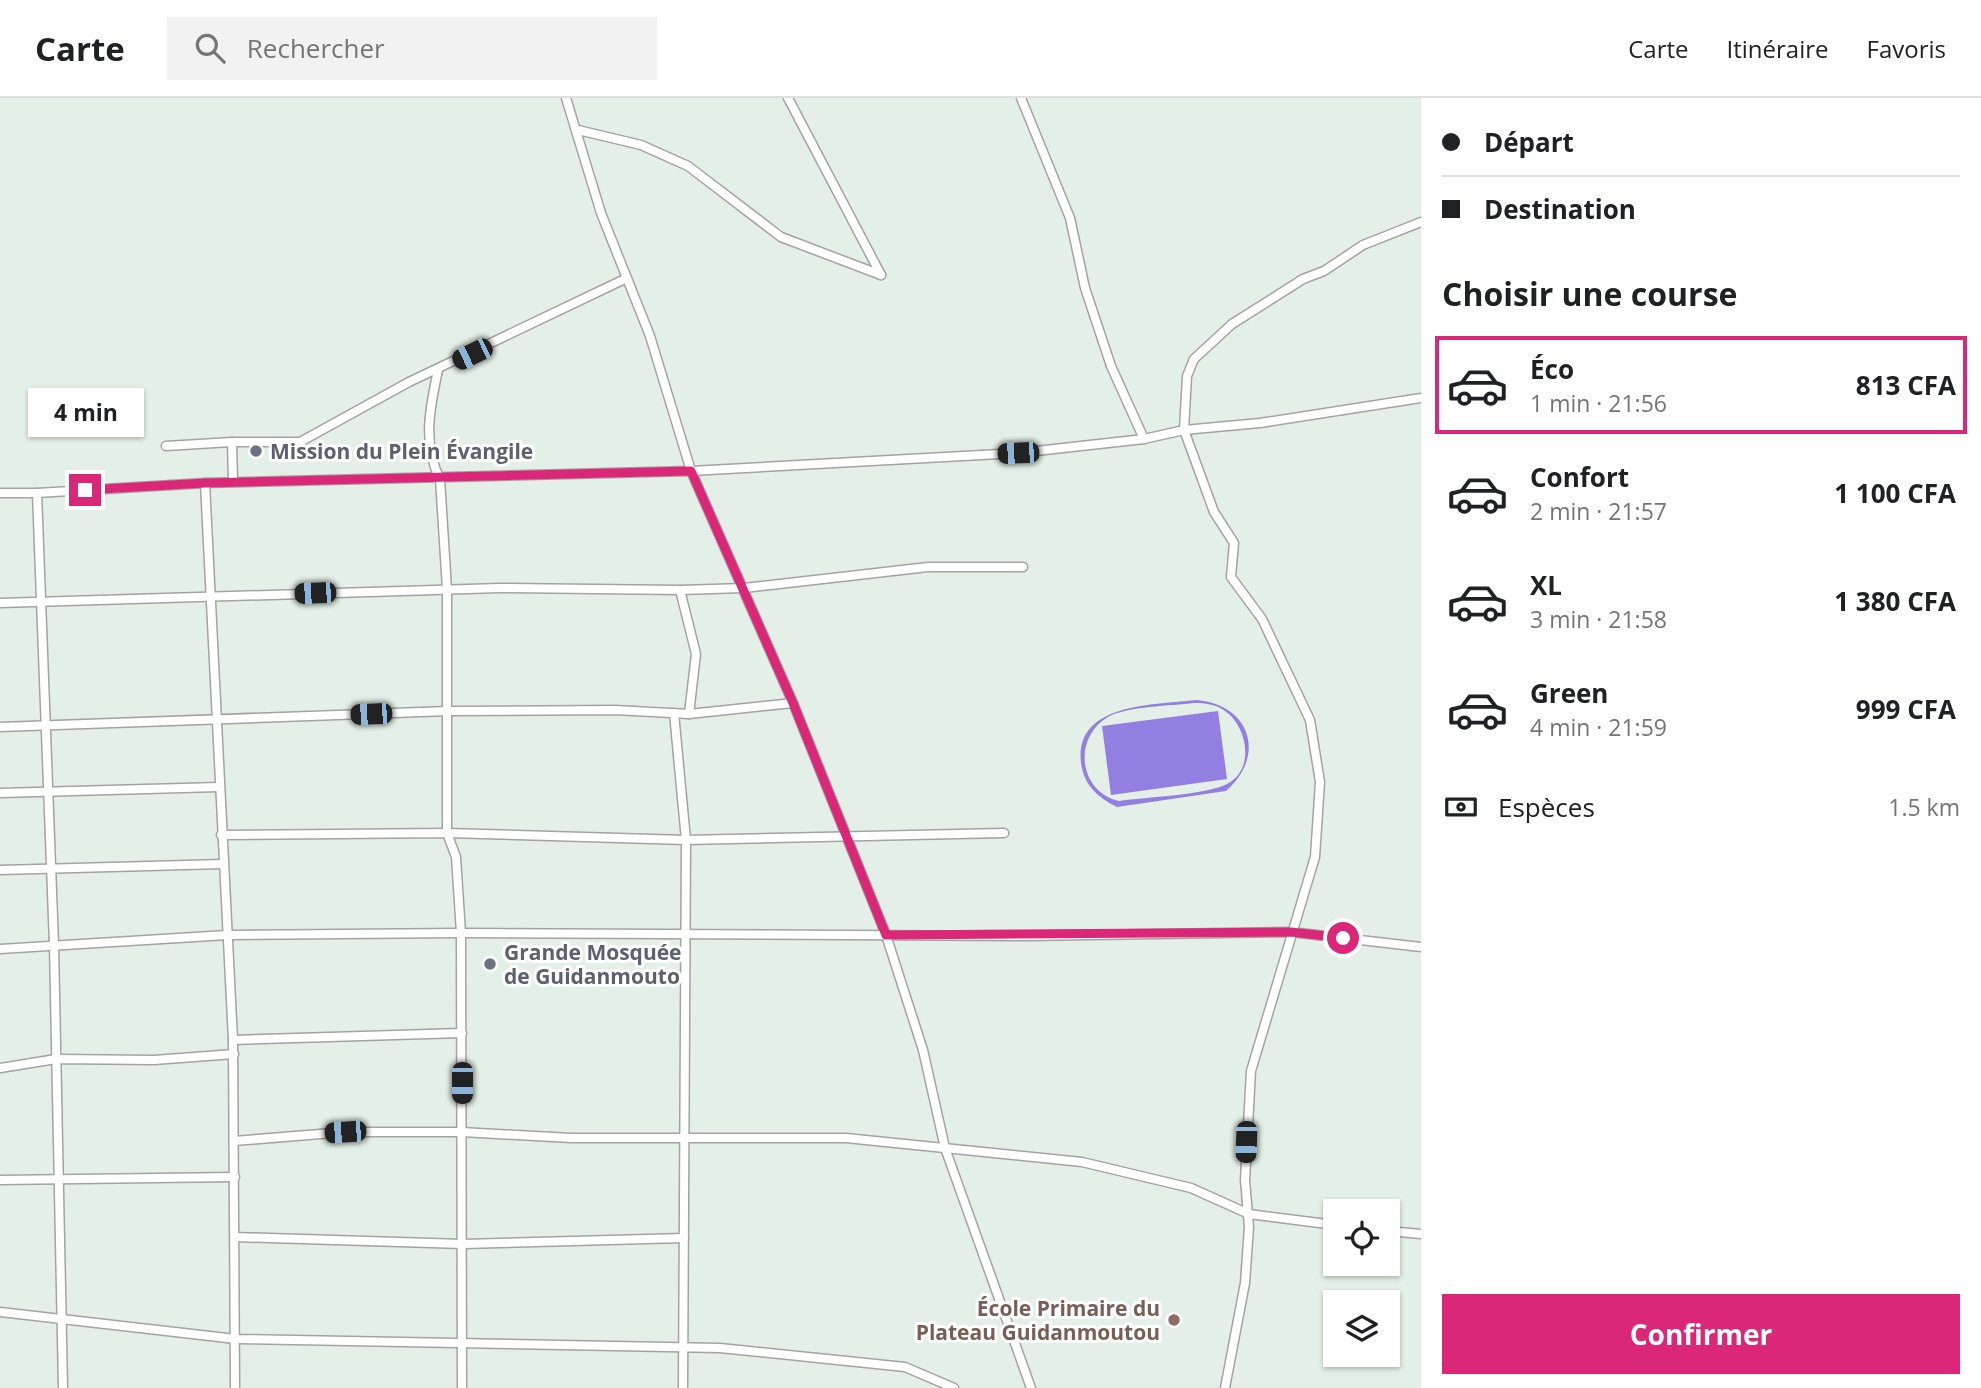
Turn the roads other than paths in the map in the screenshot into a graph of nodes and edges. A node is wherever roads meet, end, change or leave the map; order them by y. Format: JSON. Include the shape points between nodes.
{"nodes":[{"id":1,"x":566,"y":98,"type":"edge"},
{"id":2,"x":788,"y":98,"type":"edge"},
{"id":3,"x":1020,"y":98,"type":"edge"},
{"id":4,"x":578,"y":130,"type":"junction"},
{"id":5,"x":1421,"y":222,"type":"edge"},
{"id":6,"x":627,"y":278,"type":"junction"},
{"id":7,"x":438,"y":370,"type":"junction"},
{"id":8,"x":1421,"y":398,"type":"edge"},
{"id":9,"x":1184,"y":430,"type":"junction"},
{"id":10,"x":1144,"y":439,"type":"junction"},
{"id":11,"x":232,"y":442,"type":"junction"},
{"id":12,"x":166,"y":446,"type":"dead end"},
{"id":13,"x":691,"y":471,"type":"junction"},
{"id":14,"x":440,"y":479,"type":"junction"},
{"id":15,"x":233,"y":482,"type":"junction"},
{"id":16,"x":205,"y":483,"type":"junction"},
{"id":17,"x":0,"y":493,"type":"edge"},
{"id":18,"x":37,"y":494,"type":"junction"},
{"id":19,"x":1023,"y":566,"type":"dead end"},
{"id":20,"x":744,"y":588,"type":"junction"},
{"id":21,"x":447,"y":589,"type":"junction"},
{"id":22,"x":680,"y":590,"type":"junction"},
{"id":23,"x":210,"y":597,"type":"junction"},
{"id":24,"x":0,"y":603,"type":"edge"},
{"id":25,"x":43,"y":603,"type":"junction"},
{"id":26,"x":793,"y":703,"type":"junction"},
{"id":27,"x":449,"y":711,"type":"junction"},
{"id":28,"x":674,"y":713,"type":"junction"},
{"id":29,"x":689,"y":714,"type":"junction"},
{"id":30,"x":215,"y":719,"type":"junction"},
{"id":31,"x":46,"y":725,"type":"junction"},
{"id":32,"x":0,"y":727,"type":"edge"},
{"id":33,"x":219,"y":787,"type":"junction"},
{"id":34,"x":48,"y":791,"type":"junction"},
{"id":35,"x":0,"y":793,"type":"edge"},
{"id":36,"x":447,"y":833,"type":"junction"},
{"id":37,"x":1004,"y":833,"type":"dead end"},
{"id":38,"x":221,"y":835,"type":"junction"},
{"id":39,"x":845,"y":835,"type":"junction"},
{"id":40,"x":686,"y":840,"type":"junction"},
{"id":41,"x":223,"y":864,"type":"junction"},
{"id":42,"x":51,"y":868,"type":"junction"},
{"id":43,"x":0,"y":870,"type":"edge"},
{"id":44,"x":1291,"y":932,"type":"junction"},
{"id":45,"x":461,"y":933,"type":"junction"},
{"id":46,"x":685,"y":933,"type":"junction"},
{"id":47,"x":227,"y":935,"type":"junction"},
{"id":48,"x":886,"y":935,"type":"junction"},
{"id":49,"x":54,"y":945,"type":"junction"},
{"id":50,"x":1421,"y":947,"type":"edge"},
{"id":51,"x":0,"y":949,"type":"edge"},
{"id":52,"x":461,"y":1034,"type":"junction"},
{"id":53,"x":233,"y":1040,"type":"junction"},
{"id":54,"x":234,"y":1054,"type":"junction"},
{"id":55,"x":56,"y":1059,"type":"junction"},
{"id":56,"x":0,"y":1068,"type":"edge"},
{"id":57,"x":462,"y":1132,"type":"junction"},
{"id":58,"x":684,"y":1138,"type":"junction"},
{"id":59,"x":234,"y":1141,"type":"junction"},
{"id":60,"x":945,"y":1148,"type":"junction"},
{"id":61,"x":235,"y":1177,"type":"junction"},
{"id":62,"x":0,"y":1180,"type":"edge"},
{"id":63,"x":57,"y":1180,"type":"junction"},
{"id":64,"x":1249,"y":1214,"type":"junction"},
{"id":65,"x":1323,"y":1223,"type":"edge"},
{"id":66,"x":1400,"y":1232,"type":"edge"},
{"id":67,"x":1421,"y":1234,"type":"edge"},
{"id":68,"x":235,"y":1237,"type":"junction"},
{"id":69,"x":684,"y":1238,"type":"junction"},
{"id":70,"x":463,"y":1244,"type":"junction"},
{"id":71,"x":0,"y":1312,"type":"edge"},
{"id":72,"x":64,"y":1317,"type":"junction"},
{"id":73,"x":236,"y":1339,"type":"junction"},
{"id":74,"x":461,"y":1343,"type":"junction"},
{"id":75,"x":683,"y":1346,"type":"junction"},
{"id":76,"x":63,"y":1388,"type":"edge"},
{"id":77,"x":235,"y":1388,"type":"edge"},
{"id":78,"x":463,"y":1388,"type":"edge"},
{"id":79,"x":683,"y":1388,"type":"edge"},
{"id":80,"x":954,"y":1388,"type":"edge"},
{"id":81,"x":1031,"y":1388,"type":"edge"},
{"id":82,"x":1225,"y":1388,"type":"edge"}],
"edges":[{"from":1,"to":4,"type":"street"},
{"from":2,"to":4,"type":"street","via":[[881,275],[781,237],[688,166],[641,145]]},
{"from":3,"to":10,"type":"street","via":[[1070,218],[1085,288],[1111,366]]},
{"from":4,"to":6,"type":"street","via":[[601,213]]},
{"from":5,"to":9,"type":"street","via":[[1363,245],[1303,279],[1231,324],[1208,344],[1187,376]]},
{"from":6,"to":7,"type":"street"},
{"from":6,"to":13,"type":"street","via":[[650,336]]},
{"from":7,"to":11,"type":"street","via":[[300,442]]},
{"from":7,"to":14,"type":"street","via":[[428,421],[432,463]]},
{"from":8,"to":9,"type":"street","via":[[1260,424]]},
{"from":9,"to":10,"type":"street"},
{"from":9,"to":44,"type":"street","via":[[1214,512],[1234,543],[1231,577],[1262,619],[1310,720],[1320,782],[1315,857]]},
{"from":10,"to":13,"type":"street","via":[[1018,453]]},
{"from":11,"to":12,"type":"street"},
{"from":11,"to":15,"type":"street"},
{"from":13,"to":14,"type":"street"},
{"from":13,"to":20,"type":"street"},
{"from":14,"to":15,"type":"street"},
{"from":14,"to":21,"type":"street"},
{"from":15,"to":16,"type":"street"},
{"from":16,"to":18,"type":"street"},
{"from":16,"to":23,"type":"street"},
{"from":17,"to":18,"type":"street"},
{"from":18,"to":25,"type":"street"},
{"from":19,"to":20,"type":"street","via":[[928,567]]},
{"from":20,"to":22,"type":"street"},
{"from":20,"to":26,"type":"street"},
{"from":21,"to":22,"type":"street"},
{"from":21,"to":23,"type":"street"},
{"from":21,"to":27,"type":"street"},
{"from":22,"to":29,"type":"street","via":[[696,654]]},
{"from":23,"to":25,"type":"street"},
{"from":23,"to":30,"type":"street"},
{"from":24,"to":25,"type":"street"},
{"from":25,"to":31,"type":"street"},
{"from":26,"to":29,"type":"street"},
{"from":26,"to":39,"type":"street"},
{"from":27,"to":28,"type":"street"},
{"from":27,"to":30,"type":"street"},
{"from":27,"to":36,"type":"street"},
{"from":28,"to":29,"type":"street"},
{"from":28,"to":40,"type":"street"},
{"from":30,"to":31,"type":"street"},
{"from":30,"to":33,"type":"street"},
{"from":31,"to":32,"type":"street"},
{"from":31,"to":34,"type":"street"},
{"from":33,"to":34,"type":"street"},
{"from":33,"to":38,"type":"street"},
{"from":34,"to":35,"type":"street"},
{"from":34,"to":42,"type":"street"},
{"from":36,"to":38,"type":"street"},
{"from":36,"to":40,"type":"street"},
{"from":36,"to":45,"type":"street","via":[[456,857]]},
{"from":37,"to":39,"type":"street"},
{"from":38,"to":41,"type":"street"},
{"from":39,"to":40,"type":"street"},
{"from":39,"to":48,"type":"street"},
{"from":40,"to":46,"type":"street"},
{"from":41,"to":42,"type":"street"},
{"from":41,"to":47,"type":"street"},
{"from":42,"to":43,"type":"street"},
{"from":42,"to":49,"type":"street"},
{"from":44,"to":48,"type":"street"},
{"from":44,"to":50,"type":"street"},
{"from":44,"to":64,"type":"street","via":[[1251,1071],[1245,1180]]},
{"from":45,"to":46,"type":"street"},
{"from":45,"to":47,"type":"street"},
{"from":45,"to":52,"type":"street"},
{"from":46,"to":48,"type":"street"},
{"from":46,"to":58,"type":"street"},
{"from":47,"to":49,"type":"street"},
{"from":47,"to":53,"type":"street"},
{"from":48,"to":60,"type":"street","via":[[923,1050]]},
{"from":49,"to":51,"type":"street"},
{"from":49,"to":55,"type":"street"},
{"from":52,"to":53,"type":"street"},
{"from":52,"to":57,"type":"street"},
{"from":53,"to":54,"type":"street"},
{"from":54,"to":55,"type":"street","via":[[154,1060]]},
{"from":54,"to":59,"type":"street"},
{"from":55,"to":56,"type":"street"},
{"from":55,"to":63,"type":"street"},
{"from":57,"to":58,"type":"street"},
{"from":57,"to":59,"type":"street","via":[[345,1132]]},
{"from":57,"to":70,"type":"street"},
{"from":58,"to":60,"type":"street","via":[[846,1138]]},
{"from":58,"to":69,"type":"street"},
{"from":59,"to":61,"type":"street"},
{"from":60,"to":64,"type":"street","via":[[1082,1162],[1191,1188]]},
{"from":60,"to":81,"type":"street"},
{"from":61,"to":63,"type":"street"},
{"from":61,"to":68,"type":"street"},
{"from":62,"to":63,"type":"street"},
{"from":63,"to":72,"type":"street"},
{"from":64,"to":65,"type":"street"},
{"from":64,"to":82,"type":"street","via":[[1245,1283]]},
{"from":66,"to":67,"type":"street"},
{"from":68,"to":70,"type":"street"},
{"from":68,"to":73,"type":"street"},
{"from":69,"to":70,"type":"street"},
{"from":69,"to":75,"type":"street"},
{"from":70,"to":74,"type":"street"},
{"from":71,"to":72,"type":"street"},
{"from":72,"to":73,"type":"street"},
{"from":72,"to":76,"type":"street"},
{"from":73,"to":74,"type":"street"},
{"from":73,"to":77,"type":"street"},
{"from":74,"to":75,"type":"street"},
{"from":74,"to":78,"type":"street"},
{"from":75,"to":79,"type":"street"},
{"from":75,"to":80,"type":"street","via":[[905,1367]]}]}
